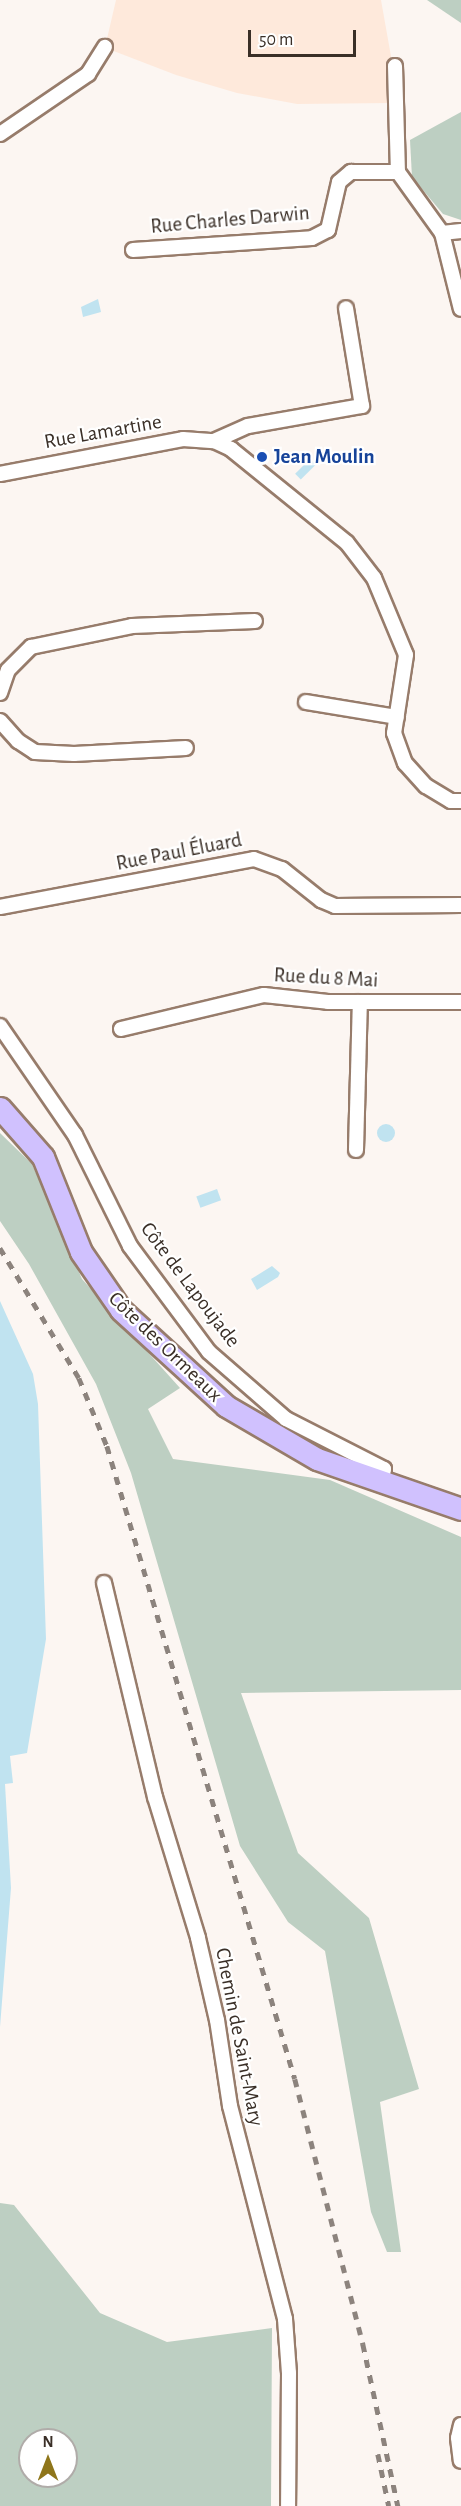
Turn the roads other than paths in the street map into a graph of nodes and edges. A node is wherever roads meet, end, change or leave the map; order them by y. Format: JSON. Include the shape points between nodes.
{"nodes":[{"id":1,"x":105,"y":47,"type":"dead end"},
{"id":2,"x":395,"y":66,"type":"dead end"},
{"id":3,"x":0,"y":134,"type":"edge"},
{"id":4,"x":398,"y":172,"type":"junction"},
{"id":5,"x":461,"y":231,"type":"edge"},
{"id":6,"x":442,"y":233,"type":"junction"},
{"id":7,"x":133,"y":250,"type":"dead end"},
{"id":8,"x":346,"y":308,"type":"dead end"},
{"id":9,"x":461,"y":309,"type":"edge"},
{"id":10,"x":214,"y":441,"type":"junction"},
{"id":11,"x":0,"y":474,"type":"edge"},
{"id":12,"x":255,"y":621,"type":"dead end"},
{"id":13,"x":0,"y":693,"type":"edge"},
{"id":14,"x":306,"y":702,"type":"dead end"},
{"id":15,"x":397,"y":717,"type":"junction"},
{"id":16,"x":0,"y":721,"type":"edge"},
{"id":17,"x":186,"y":748,"type":"dead end"},
{"id":18,"x":461,"y":801,"type":"edge"},
{"id":19,"x":461,"y":905,"type":"edge"},
{"id":20,"x":0,"y":907,"type":"edge"},
{"id":21,"x":360,"y":1002,"type":"junction"},
{"id":22,"x":461,"y":1002,"type":"edge"},
{"id":23,"x":0,"y":1026,"type":"edge"},
{"id":24,"x":121,"y":1029,"type":"dead end"},
{"id":25,"x":0,"y":1108,"type":"edge"},
{"id":26,"x":356,"y":1150,"type":"dead end"},
{"id":27,"x":382,"y":1480,"type":"junction"},
{"id":28,"x":461,"y":1509,"type":"edge"},
{"id":29,"x":104,"y":1583,"type":"dead end"},
{"id":30,"x":461,"y":2425,"type":"edge"},
{"id":31,"x":461,"y":2461,"type":"edge"},
{"id":32,"x":288,"y":2506,"type":"edge"}],
"edges":[{"from":1,"to":3,"type":"street","via":[[88,74]]},
{"from":2,"to":4,"type":"street"},
{"from":4,"to":6,"type":"street"},
{"from":4,"to":7,"type":"street","name":"Rue Charles Darwin","via":[[351,172],[339,182],[328,230],[312,238]]},
{"from":5,"to":6,"type":"street"},
{"from":6,"to":9,"type":"street"},
{"from":8,"to":10,"type":"street","via":[[362,406],[248,426]]},
{"from":10,"to":11,"type":"street","name":"Rue Lamartine","via":[[183,439]]},
{"from":10,"to":15,"type":"street","via":[[231,449],[347,543],[374,578],[405,655]]},
{"from":12,"to":13,"type":"street","via":[[132,626],[31,647],[8,670]]},
{"from":14,"to":15,"type":"street"},
{"from":15,"to":18,"type":"street","via":[[394,733],[405,763],[426,786],[451,801]]},
{"from":16,"to":17,"type":"street","via":[[18,741],[35,752],[74,754]]},
{"from":19,"to":20,"type":"street","name":"Rue Paul Éluard","via":[[335,906],[321,900],[282,869],[254,859]]},
{"from":21,"to":22,"type":"street","name":"Rue du 8 Mai"},
{"from":21,"to":24,"type":"street","name":"Rue du 8 Mai","via":[[264,995]]},
{"from":21,"to":26,"type":"street"},
{"from":23,"to":27,"type":"street","name":"Côte de Lapoujade","via":[[75,1136],[130,1245],[209,1352],[286,1419],[384,1469]]},
{"from":25,"to":27,"type":"main road","name":"Côte des Ormeaux","via":[[43,1157],[81,1252],[121,1310],[226,1406],[258,1428],[317,1459]]},
{"from":27,"to":28,"type":"main road","name":"Côte des Ormeaux"},
{"from":29,"to":32,"type":"street","name":"Chemin de Saint-Mary","via":[[155,1797],[198,1938],[217,2020],[235,2130],[285,2319],[289,2373]]},
{"from":30,"to":31,"type":"street"}]}
